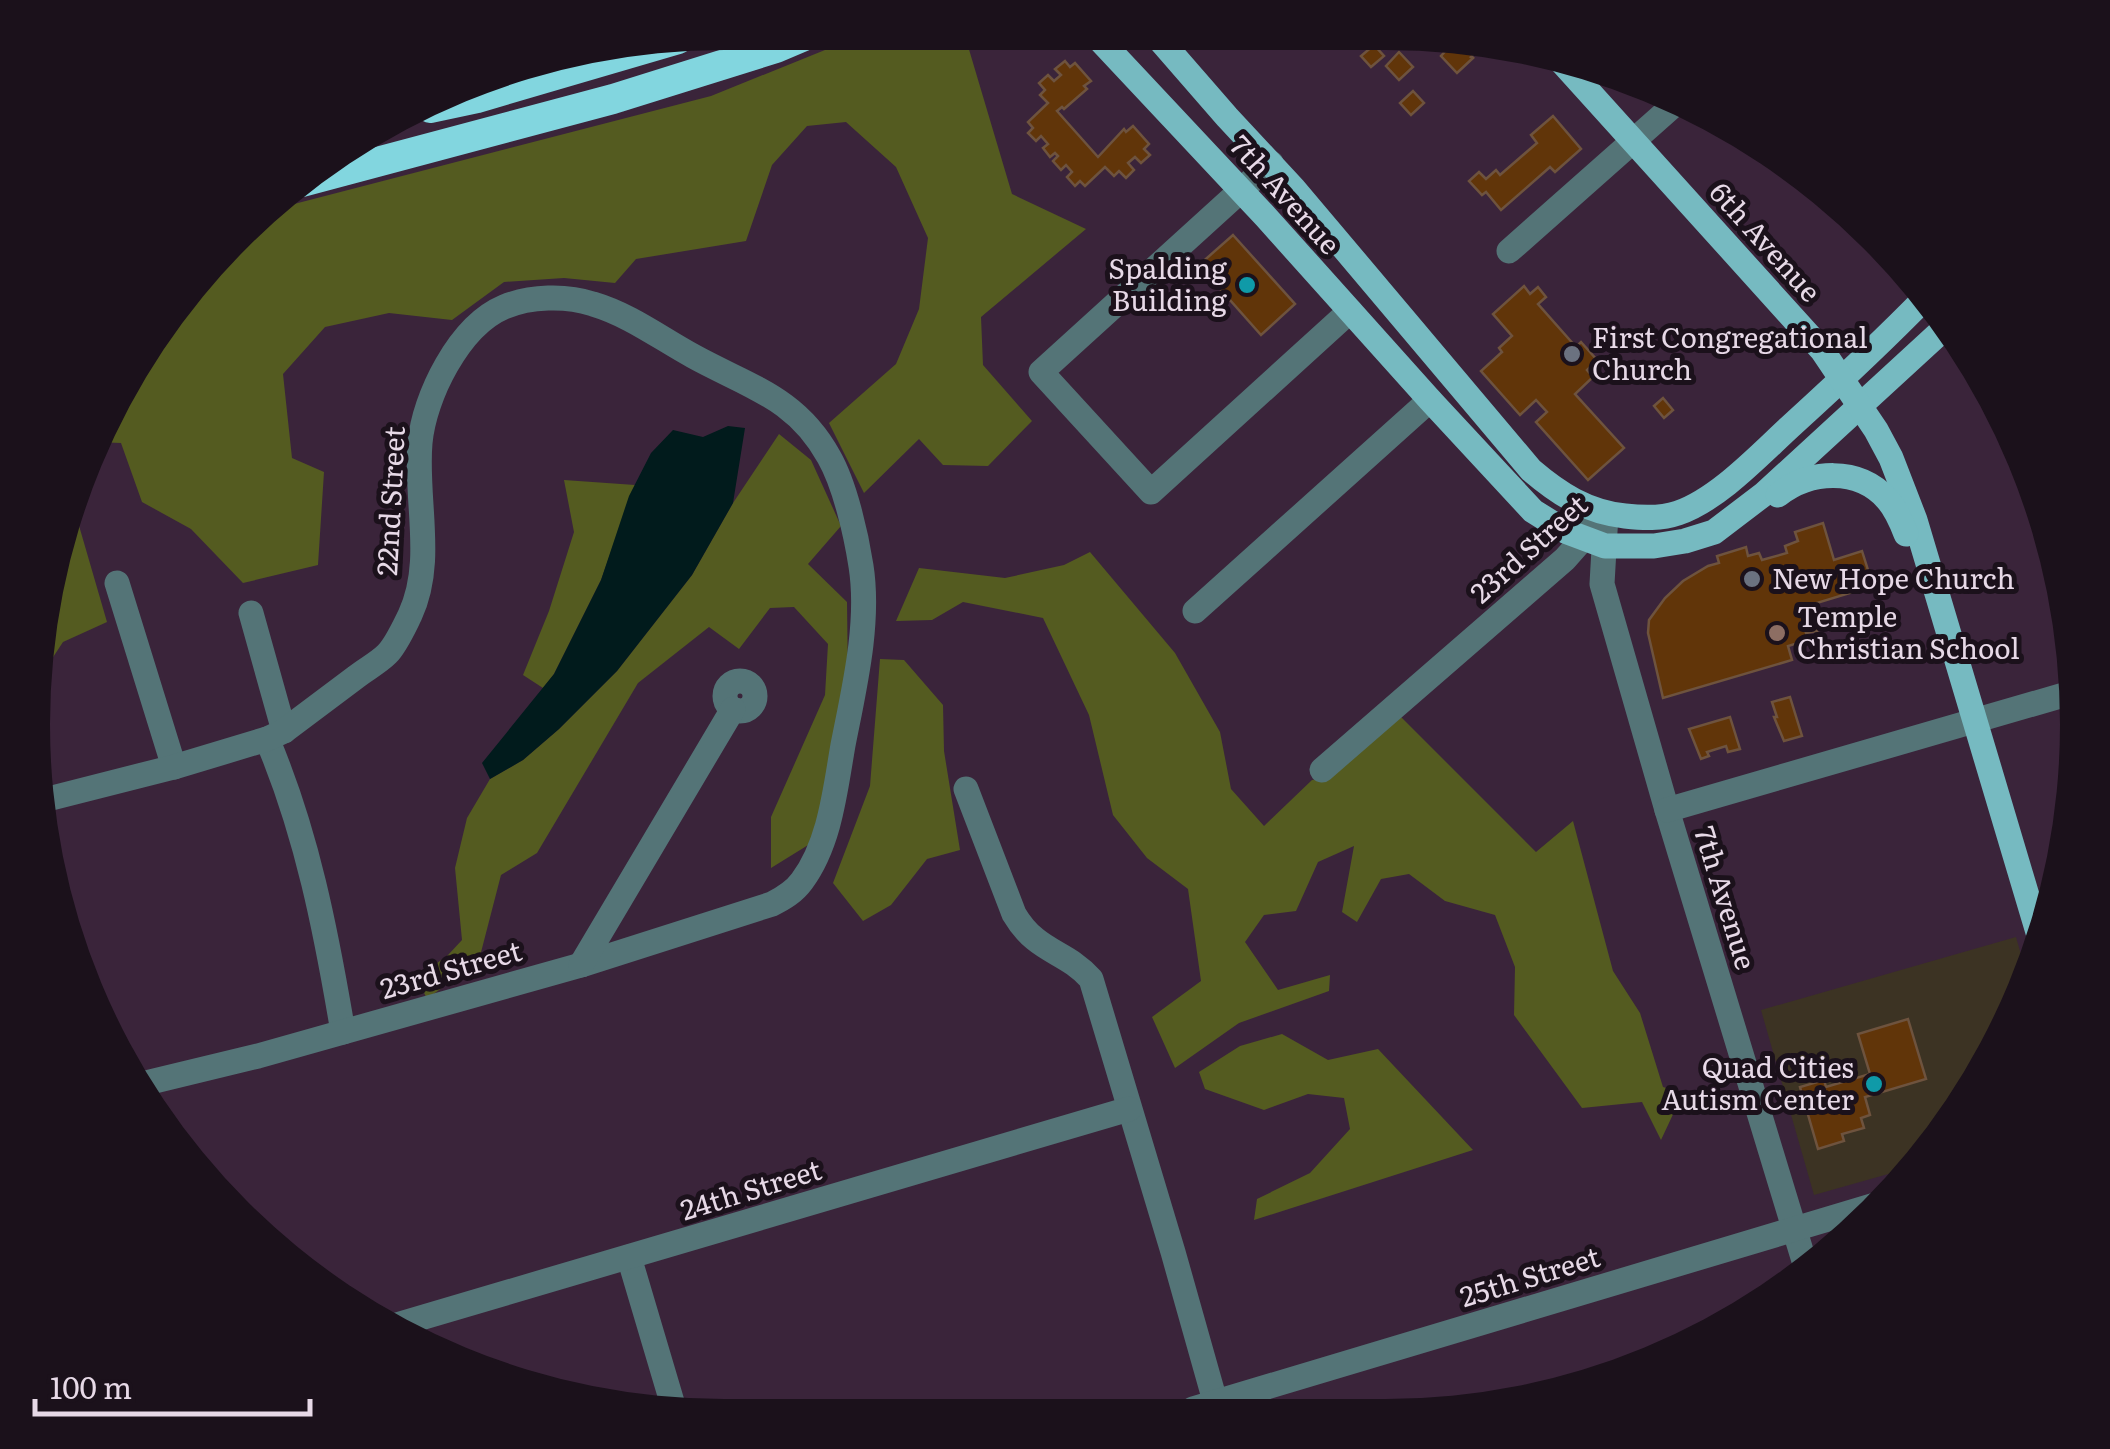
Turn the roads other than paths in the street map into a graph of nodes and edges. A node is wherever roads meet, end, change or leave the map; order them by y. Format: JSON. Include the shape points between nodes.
{"nodes":[{"id":1,"x":770,"y":50,"type":"edge"},
{"id":2,"x":1109,"y":50,"type":"edge"},
{"id":3,"x":1169,"y":50,"type":"edge"},
{"id":4,"x":597,"y":62,"type":"edge"},
{"id":5,"x":1576,"y":78,"type":"edge"},
{"id":6,"x":469,"y":100,"type":"edge"},
{"id":7,"x":1666,"y":112,"type":"edge"},
{"id":8,"x":1633,"y":141,"type":"junction"},
{"id":9,"x":1270,"y":163,"type":"junction"},
{"id":10,"x":338,"y":173,"type":"edge"},
{"id":11,"x":1240,"y":190,"type":"junction"},
{"id":12,"x":1509,"y":251,"type":"dead end"},
{"id":13,"x":1916,"y":307,"type":"edge"},
{"id":14,"x":1350,"y":311,"type":"junction"},
{"id":15,"x":1936,"y":336,"type":"edge"},
{"id":16,"x":1842,"y":380,"type":"junction"},
{"id":17,"x":1430,"y":400,"type":"junction"},
{"id":18,"x":1860,"y":406,"type":"junction"},
{"id":19,"x":1606,"y":514,"type":"junction"},
{"id":20,"x":1714,"y":532,"type":"junction"},
{"id":21,"x":1594,"y":542,"type":"junction"},
{"id":22,"x":117,"y":582,"type":"dead end"},
{"id":23,"x":1195,"y":611,"type":"dead end"},
{"id":24,"x":250,"y":613,"type":"dead end"},
{"id":25,"x":1942,"y":616,"type":"junction"},
{"id":26,"x":2059,"y":696,"type":"edge"},
{"id":27,"x":734,"y":709,"type":"dead end"},
{"id":28,"x":1974,"y":721,"type":"junction"},
{"id":29,"x":276,"y":735,"type":"junction"},
{"id":30,"x":174,"y":767,"type":"junction"},
{"id":31,"x":1322,"y":770,"type":"dead end"},
{"id":32,"x":966,"y":789,"type":"dead end"},
{"id":33,"x":54,"y":797,"type":"edge"},
{"id":34,"x":1667,"y":810,"type":"junction"},
{"id":35,"x":772,"y":904,"type":"joint"},
{"id":36,"x":2032,"y":914,"type":"edge"},
{"id":37,"x":581,"y":965,"type":"junction"},
{"id":38,"x":343,"y":1032,"type":"junction"},
{"id":39,"x":153,"y":1081,"type":"edge"},
{"id":40,"x":1128,"y":1109,"type":"junction"},
{"id":41,"x":1851,"y":1212,"type":"edge"},
{"id":42,"x":1794,"y":1228,"type":"junction"},
{"id":43,"x":1802,"y":1255,"type":"edge"},
{"id":44,"x":629,"y":1258,"type":"junction"},
{"id":45,"x":411,"y":1321,"type":"edge"},
{"id":46,"x":670,"y":1397,"type":"edge"},
{"id":47,"x":1206,"y":1399,"type":"edge"},
{"id":48,"x":1231,"y":1399,"type":"edge"}],
"edges":[{"from":1,"to":10,"type":"highway","via":[[613,100]]},
{"from":2,"to":11,"type":"main road","name":"7th Avenue"},
{"from":3,"to":9,"type":"main road","name":"7th Avenue"},
{"from":4,"to":6,"type":"highway"},
{"from":5,"to":8,"type":"main road","name":"6th Avenue"},
{"from":7,"to":8,"type":"street"},
{"from":8,"to":12,"type":"street"},
{"from":8,"to":16,"type":"main road","name":"6th Avenue"},
{"from":9,"to":11,"type":"street"},
{"from":9,"to":19,"type":"main road","name":"7th Avenue","via":[[1531,470],[1556,492]]},
{"from":11,"to":14,"type":"main road","name":"7th Avenue"},
{"from":11,"to":14,"type":"street","via":[[1041,372],[1151,492]]},
{"from":13,"to":16,"type":"main road","name":"23rd Street"},
{"from":14,"to":17,"type":"main road","name":"7th Avenue"},
{"from":15,"to":18,"type":"main road","name":"23rd Street"},
{"from":16,"to":18,"type":"main road","name":"6th Avenue"},
{"from":16,"to":19,"type":"main road","name":"23rd Street","via":[[1696,504],[1648,518]]},
{"from":17,"to":21,"type":"main road","name":"7th Avenue","via":[[1534,511]]},
{"from":17,"to":23,"type":"street"},
{"from":18,"to":20,"type":"main road","name":"23rd Street"},
{"from":18,"to":25,"type":"main road","name":"6th Avenue","via":[[1903,489]]},
{"from":19,"to":21,"type":"street","name":"23rd Street"},
{"from":20,"to":21,"type":"main road","name":"23rd Street","via":[[1654,546]]},
{"from":20,"to":25,"type":"main road","via":[[1816,475],[1851,478],[1885,496],[1897,512]]},
{"from":21,"to":31,"type":"street","name":"23rd Street","via":[[1565,559]]},
{"from":21,"to":34,"type":"street","name":"7th Avenue"},
{"from":22,"to":30,"type":"street"},
{"from":24,"to":29,"type":"street"},
{"from":25,"to":28,"type":"main road","name":"6th Avenue"},
{"from":26,"to":28,"type":"street"},
{"from":27,"to":37,"type":"street"},
{"from":28,"to":34,"type":"street"},
{"from":28,"to":36,"type":"main road","name":"6th Avenue"},
{"from":29,"to":30,"type":"street","name":"22nd Street"},
{"from":29,"to":35,"type":"street","name":"22nd Street","via":[[388,653],[411,613],[422,556],[425,416],[461,344],[504,308],[555,298],[592,303],[766,392],[800,418],[842,485],[862,567],[854,693],[815,858],[802,882]]},
{"from":29,"to":38,"type":"street","via":[[310,862]]},
{"from":30,"to":33,"type":"street","name":"22nd Street"},
{"from":32,"to":40,"type":"street","via":[[1024,930],[1091,980]]},
{"from":34,"to":42,"type":"street","name":"7th Avenue"},
{"from":35,"to":37,"type":"street","name":"23rd Street"},
{"from":37,"to":38,"type":"street","name":"23rd Street"},
{"from":38,"to":39,"type":"street","name":"23rd Street"},
{"from":40,"to":44,"type":"street","name":"24th Street"},
{"from":40,"to":47,"type":"street","via":[[1173,1252]]},
{"from":41,"to":42,"type":"street","name":"25th Street"},
{"from":42,"to":43,"type":"street","name":"7th Avenue"},
{"from":42,"to":48,"type":"street","name":"25th Street"},
{"from":44,"to":45,"type":"street","name":"24th Street"},
{"from":44,"to":46,"type":"street"}]}
